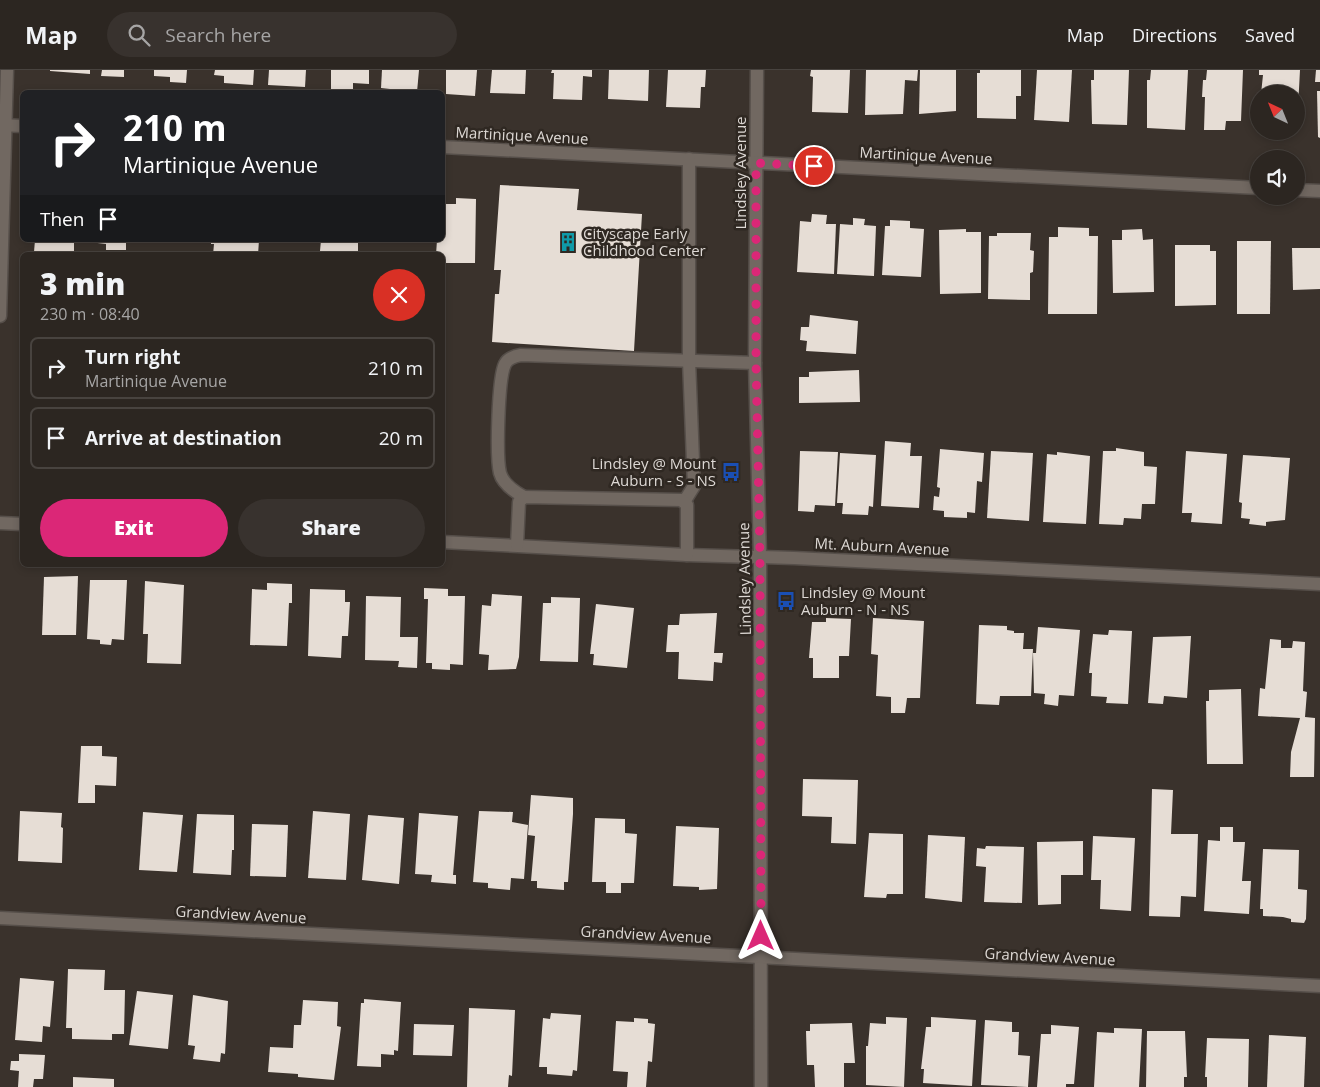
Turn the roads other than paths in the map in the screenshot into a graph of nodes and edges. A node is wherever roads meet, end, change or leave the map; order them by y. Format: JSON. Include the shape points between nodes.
{"nodes":[{"id":1,"x":6,"y":70,"type":"edge"},
{"id":2,"x":757,"y":70,"type":"edge"},
{"id":3,"x":2,"y":125,"type":"edge"},
{"id":4,"x":20,"y":126,"type":"edge"},
{"id":5,"x":445,"y":147,"type":"edge"},
{"id":6,"x":689,"y":160,"type":"junction"},
{"id":7,"x":756,"y":163,"type":"junction"},
{"id":8,"x":1250,"y":188,"type":"edge"},
{"id":9,"x":1305,"y":190,"type":"edge"},
{"id":10,"x":1320,"y":191,"type":"edge"},
{"id":11,"x":0,"y":316,"type":"edge"},
{"id":12,"x":689,"y":361,"type":"junction"},
{"id":13,"x":756,"y":363,"type":"junction"},
{"id":14,"x":524,"y":497,"type":"junction"},
{"id":15,"x":684,"y":502,"type":"junction"},
{"id":16,"x":0,"y":523,"type":"edge"},
{"id":17,"x":20,"y":524,"type":"edge"},
{"id":18,"x":445,"y":542,"type":"edge"},
{"id":19,"x":517,"y":545,"type":"junction"},
{"id":20,"x":687,"y":555,"type":"junction"},
{"id":21,"x":760,"y":556,"type":"junction"},
{"id":22,"x":1320,"y":584,"type":"edge"},
{"id":23,"x":0,"y":918,"type":"edge"},
{"id":24,"x":761,"y":956,"type":"junction"},
{"id":25,"x":1320,"y":986,"type":"edge"},
{"id":26,"x":762,"y":1087,"type":"edge"}],
"edges":[{"from":1,"to":3,"type":"street"},
{"from":2,"to":7,"type":"street","name":"Lindsley Avenue"},
{"from":3,"to":4,"type":"street"},
{"from":3,"to":11,"type":"street"},
{"from":5,"to":6,"type":"street","name":"Martinique Avenue"},
{"from":6,"to":7,"type":"street","name":"Martinique Avenue"},
{"from":6,"to":12,"type":"street"},
{"from":7,"to":8,"type":"street","name":"Martinique Avenue"},
{"from":7,"to":13,"type":"street","name":"Lindsley Avenue"},
{"from":9,"to":10,"type":"street"},
{"from":12,"to":13,"type":"street"},
{"from":12,"to":14,"type":"street","via":[[512,357],[506,362],[501,376],[498,458],[500,475],[512,490]]},
{"from":12,"to":15,"type":"street","via":[[694,486]]},
{"from":13,"to":21,"type":"street","name":"Lindsley Avenue"},
{"from":14,"to":15,"type":"street"},
{"from":14,"to":19,"type":"street","via":[[519,502]]},
{"from":15,"to":20,"type":"street","via":[[687,505]]},
{"from":16,"to":17,"type":"street"},
{"from":18,"to":19,"type":"street","name":"Mt. Auburn Avenue"},
{"from":19,"to":20,"type":"street","name":"Mt. Auburn Avenue"},
{"from":20,"to":21,"type":"street","name":"Mt. Auburn Avenue"},
{"from":21,"to":22,"type":"street","name":"Mt. Auburn Avenue"},
{"from":21,"to":24,"type":"street","name":"Lindsley Avenue"},
{"from":23,"to":24,"type":"street","name":"Grandview Avenue"},
{"from":24,"to":25,"type":"street","name":"Grandview Avenue"},
{"from":24,"to":26,"type":"street","name":"Lindsley Avenue"}]}
